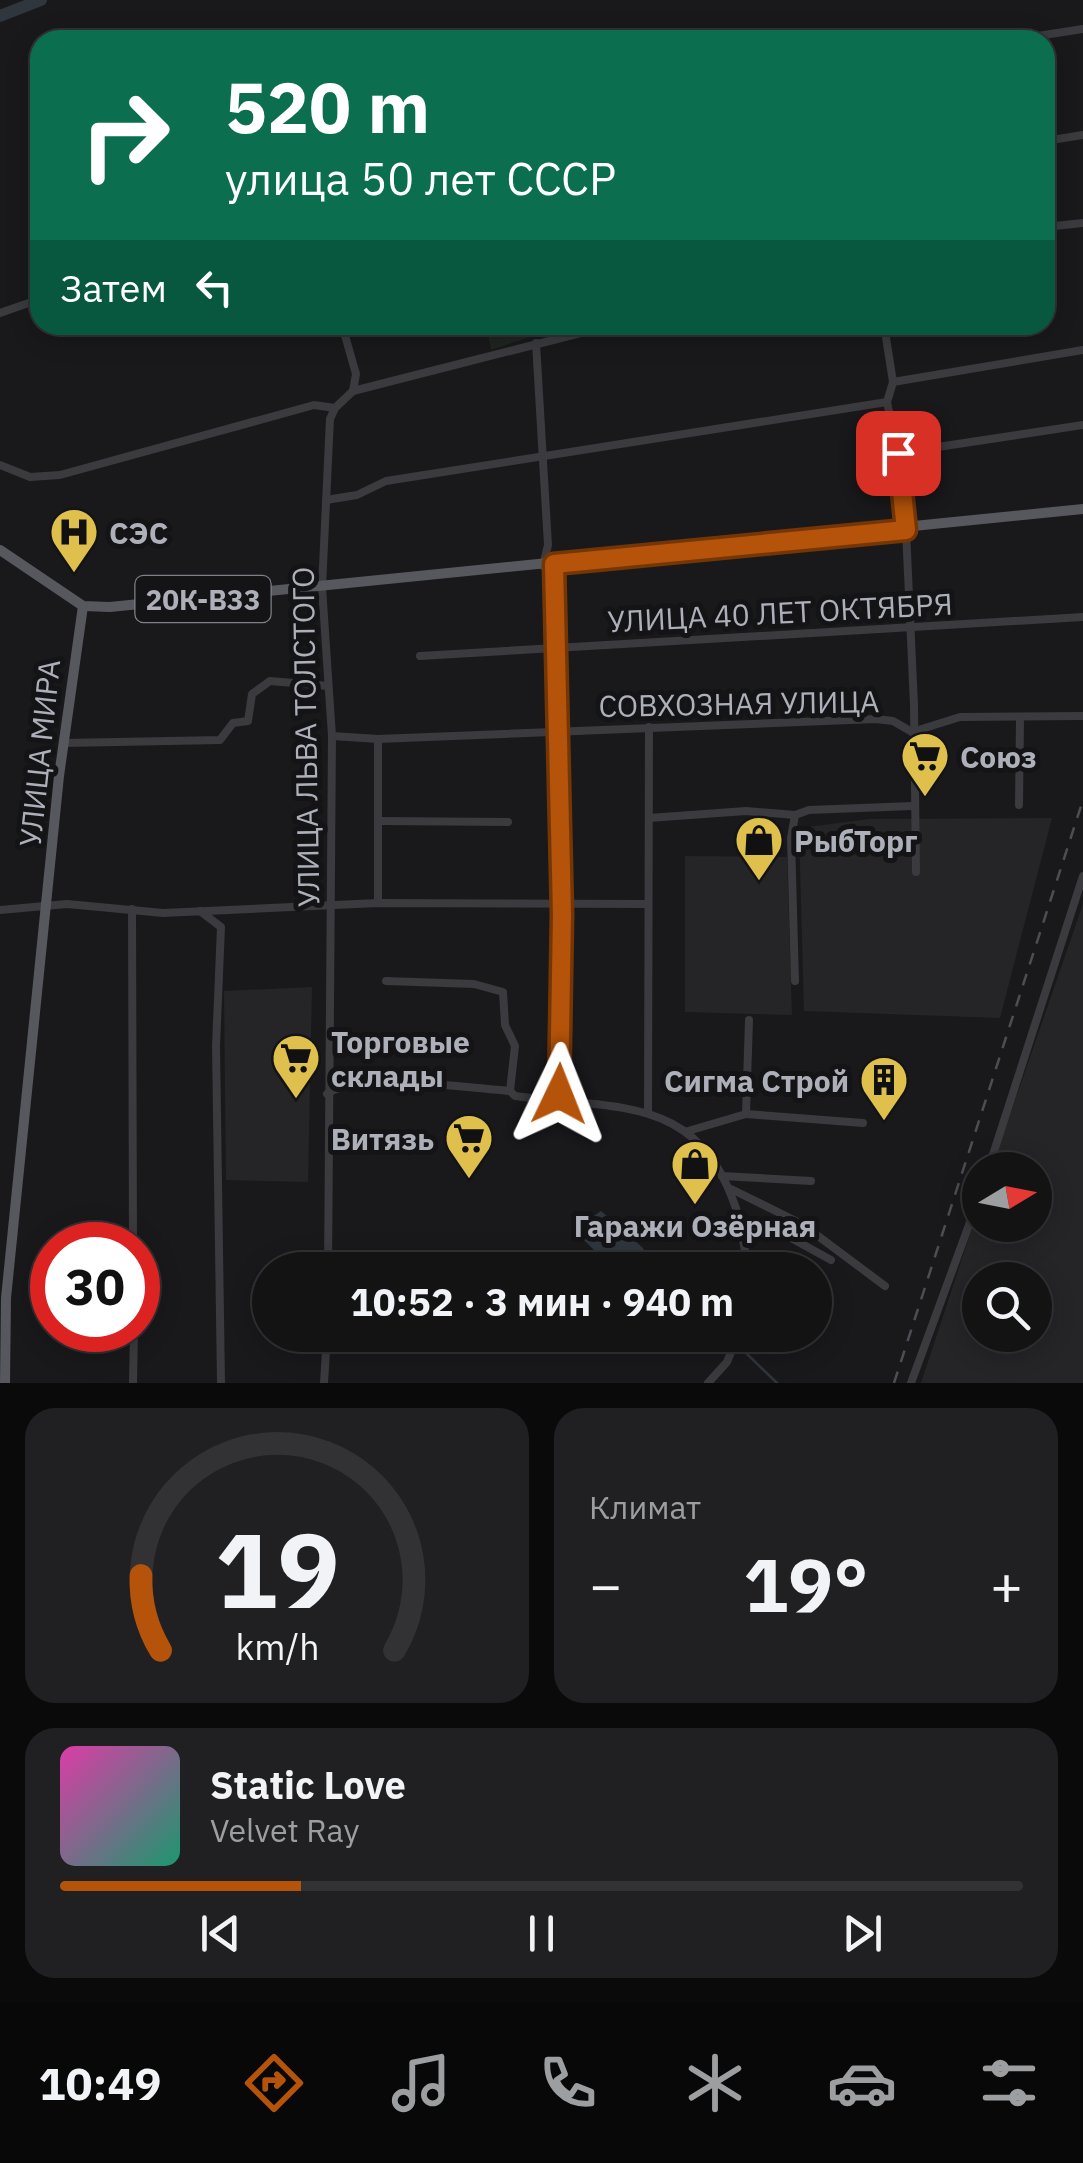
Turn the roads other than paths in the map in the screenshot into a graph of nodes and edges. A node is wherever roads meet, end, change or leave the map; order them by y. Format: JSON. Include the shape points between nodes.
{"nodes":[{"id":1,"x":1083,"y":29,"type":"edge"},
{"id":2,"x":1055,"y":33,"type":"edge"},
{"id":3,"x":1083,"y":135,"type":"edge"},
{"id":4,"x":1055,"y":139,"type":"edge"},
{"id":5,"x":1083,"y":223,"type":"edge"},
{"id":6,"x":1055,"y":226,"type":"edge"},
{"id":7,"x":30,"y":302,"type":"edge"},
{"id":8,"x":0,"y":313,"type":"edge"},
{"id":9,"x":345,"y":335,"type":"edge"},
{"id":10,"x":570,"y":335,"type":"edge"},
{"id":11,"x":886,"y":335,"type":"edge"},
{"id":12,"x":536,"y":343,"type":"junction"},
{"id":13,"x":1083,"y":350,"type":"edge"},
{"id":14,"x":893,"y":382,"type":"junction"},
{"id":15,"x":353,"y":391,"type":"junction"},
{"id":16,"x":887,"y":402,"type":"junction"},
{"id":17,"x":336,"y":408,"type":"junction"},
{"id":18,"x":1083,"y":424,"type":"edge"},
{"id":19,"x":898,"y":453,"type":"junction"},
{"id":20,"x":543,"y":459,"type":"junction"},
{"id":21,"x":0,"y":464,"type":"edge"},
{"id":22,"x":326,"y":500,"type":"junction"},
{"id":23,"x":1083,"y":509,"type":"edge"},
{"id":24,"x":906,"y":530,"type":"junction"},
{"id":25,"x":0,"y":550,"type":"edge"},
{"id":26,"x":549,"y":565,"type":"junction"},
{"id":27,"x":322,"y":587,"type":"junction"},
{"id":28,"x":83,"y":606,"type":"junction"},
{"id":29,"x":1083,"y":617,"type":"edge"},
{"id":30,"x":911,"y":626,"type":"junction"},
{"id":31,"x":558,"y":646,"type":"junction"},
{"id":32,"x":420,"y":656,"type":"dead end"},
{"id":33,"x":328,"y":686,"type":"junction"},
{"id":34,"x":1083,"y":716,"type":"edge"},
{"id":35,"x":1020,"y":718,"type":"junction"},
{"id":36,"x":649,"y":727,"type":"junction"},
{"id":37,"x":560,"y":730,"type":"junction"},
{"id":38,"x":912,"y":732,"type":"junction"},
{"id":39,"x":332,"y":736,"type":"junction"},
{"id":40,"x":378,"y":738,"type":"junction"},
{"id":41,"x":64,"y":742,"type":"junction"},
{"id":42,"x":1019,"y":805,"type":"dead end"},
{"id":43,"x":912,"y":806,"type":"junction"},
{"id":44,"x":795,"y":816,"type":"junction"},
{"id":45,"x":650,"y":818,"type":"junction"},
{"id":46,"x":380,"y":821,"type":"junction"},
{"id":47,"x":508,"y":822,"type":"dead end"},
{"id":48,"x":916,"y":872,"type":"dead end"},
{"id":49,"x":1083,"y":876,"type":"edge"},
{"id":50,"x":560,"y":902,"type":"junction"},
{"id":51,"x":378,"y":903,"type":"junction"},
{"id":52,"x":332,"y":904,"type":"junction"},
{"id":53,"x":646,"y":904,"type":"junction"},
{"id":54,"x":48,"y":906,"type":"junction"},
{"id":55,"x":132,"y":909,"type":"junction"},
{"id":56,"x":0,"y":910,"type":"edge"},
{"id":57,"x":200,"y":910,"type":"junction"},
{"id":58,"x":386,"y":981,"type":"dead end"},
{"id":59,"x":795,"y":982,"type":"dead end"},
{"id":60,"x":749,"y":1020,"type":"dead end"},
{"id":61,"x":327,"y":1068,"type":"junction"},
{"id":62,"x":344,"y":1083,"type":"junction"},
{"id":63,"x":510,"y":1091,"type":"junction"},
{"id":64,"x":327,"y":1094,"type":"junction"},
{"id":65,"x":548,"y":1100,"type":"junction"},
{"id":66,"x":648,"y":1112,"type":"junction"},
{"id":67,"x":746,"y":1114,"type":"junction"},
{"id":68,"x":863,"y":1124,"type":"dead end"},
{"id":69,"x":688,"y":1131,"type":"junction"},
{"id":70,"x":994,"y":1152,"type":"edge"},
{"id":71,"x":722,"y":1176,"type":"junction"},
{"id":72,"x":811,"y":1181,"type":"dead end"},
{"id":73,"x":731,"y":1190,"type":"junction"},
{"id":74,"x":740,"y":1221,"type":"junction"},
{"id":75,"x":133,"y":1222,"type":"edge"},
{"id":76,"x":963,"y":1242,"type":"edge"},
{"id":77,"x":328,"y":1252,"type":"edge"},
{"id":78,"x":745,"y":1252,"type":"edge"},
{"id":79,"x":816,"y":1252,"type":"edge"},
{"id":80,"x":886,"y":1286,"type":"dead end"},
{"id":81,"x":134,"y":1352,"type":"edge"},
{"id":82,"x":326,"y":1352,"type":"edge"},
{"id":83,"x":730,"y":1352,"type":"edge"},
{"id":84,"x":324,"y":1379,"type":"edge"},
{"id":85,"x":5,"y":1383,"type":"edge"},
{"id":86,"x":133,"y":1383,"type":"edge"},
{"id":87,"x":220,"y":1383,"type":"edge"},
{"id":88,"x":311,"y":1383,"type":"edge"},
{"id":89,"x":708,"y":1383,"type":"edge"},
{"id":90,"x":911,"y":1383,"type":"edge"}],
"edges":[{"from":1,"to":2,"type":"street"},
{"from":3,"to":4,"type":"street"},
{"from":5,"to":6,"type":"street"},
{"from":7,"to":8,"type":"street"},
{"from":9,"to":15,"type":"street","via":[[356,374]]},
{"from":10,"to":12,"type":"street"},
{"from":11,"to":14,"type":"street"},
{"from":12,"to":15,"type":"street"},
{"from":12,"to":20,"type":"street"},
{"from":13,"to":14,"type":"street"},
{"from":14,"to":16,"type":"street"},
{"from":15,"to":17,"type":"street"},
{"from":16,"to":19,"type":"street"},
{"from":16,"to":20,"type":"street"},
{"from":17,"to":21,"type":"street","via":[[314,405],[60,475],[30,477]]},
{"from":17,"to":22,"type":"street","name":"УЛИЦА ЛЬВА ТОЛСТОГО"},
{"from":18,"to":19,"type":"street"},
{"from":19,"to":24,"type":"street"},
{"from":20,"to":22,"type":"street","via":[[386,481]]},
{"from":20,"to":26,"type":"street"},
{"from":22,"to":27,"type":"street","name":"УЛИЦА ЛЬВА ТОЛСТОГО"},
{"from":23,"to":24,"type":"main road","number":"20К-В33"},
{"from":24,"to":26,"type":"main road","number":"20К-В33"},
{"from":24,"to":30,"type":"street"},
{"from":25,"to":28,"type":"main road"},
{"from":26,"to":27,"type":"main road","number":"20К-В33"},
{"from":26,"to":31,"type":"street"},
{"from":27,"to":28,"type":"main road","number":"20К-В33"},
{"from":27,"to":33,"type":"street","name":"УЛИЦА ЛЬВА ТОЛСТОГО"},
{"from":28,"to":41,"type":"main road","name":"УЛИЦА МИРА"},
{"from":29,"to":30,"type":"street","name":"УЛИЦА 40 ЛЕТ ОКТЯБРЯ"},
{"from":30,"to":31,"type":"street","name":"УЛИЦА 40 ЛЕТ ОКТЯБРЯ"},
{"from":30,"to":38,"type":"street"},
{"from":31,"to":32,"type":"street","name":"УЛИЦА 40 ЛЕТ ОКТЯБРЯ"},
{"from":31,"to":37,"type":"street"},
{"from":33,"to":39,"type":"street","name":"УЛИЦА ЛЬВА ТОЛСТОГО"},
{"from":33,"to":41,"type":"street","via":[[270,682],[252,694],[248,721],[233,724],[220,740]]},
{"from":34,"to":35,"type":"street","name":"СОВХОЗНАЯ УЛИЦА"},
{"from":35,"to":38,"type":"street","name":"СОВХОЗНАЯ УЛИЦА","via":[[960,718]]},
{"from":35,"to":42,"type":"street"},
{"from":36,"to":37,"type":"street","name":"СОВХОЗНАЯ УЛИЦА"},
{"from":36,"to":38,"type":"street","name":"СОВХОЗНАЯ УЛИЦА","via":[[876,719]]},
{"from":36,"to":45,"type":"street"},
{"from":37,"to":40,"type":"street","name":"СОВХОЗНАЯ УЛИЦА"},
{"from":37,"to":50,"type":"street"},
{"from":38,"to":43,"type":"street"},
{"from":39,"to":40,"type":"street","name":"СОВХОЗНАЯ УЛИЦА"},
{"from":39,"to":52,"type":"street","name":"УЛИЦА ЛЬВА ТОЛСТОГО"},
{"from":40,"to":46,"type":"street"},
{"from":41,"to":54,"type":"main road","name":"УЛИЦА МИРА"},
{"from":43,"to":44,"type":"street"},
{"from":43,"to":48,"type":"street"},
{"from":44,"to":45,"type":"street"},
{"from":44,"to":59,"type":"street"},
{"from":45,"to":53,"type":"street"},
{"from":46,"to":47,"type":"street"},
{"from":46,"to":51,"type":"street"},
{"from":49,"to":70,"type":"street"},
{"from":50,"to":51,"type":"street"},
{"from":50,"to":53,"type":"street"},
{"from":50,"to":65,"type":"street","via":[[561,1078],[559,1094]]},
{"from":51,"to":52,"type":"street"},
{"from":52,"to":57,"type":"street"},
{"from":52,"to":61,"type":"street","name":"УЛИЦА ЛЬВА ТОЛСТОГО"},
{"from":53,"to":66,"type":"street"},
{"from":54,"to":55,"type":"street"},
{"from":54,"to":56,"type":"street"},
{"from":54,"to":85,"type":"main road","name":"УЛИЦА МИРА","via":[[6,1298]]},
{"from":55,"to":57,"type":"street"},
{"from":55,"to":75,"type":"street"},
{"from":57,"to":87,"type":"street","via":[[222,927],[216,1046]]},
{"from":58,"to":63,"type":"street","via":[[474,984],[502,992],[515,1046]]},
{"from":60,"to":67,"type":"street"},
{"from":61,"to":62,"type":"street"},
{"from":61,"to":64,"type":"street","name":"УЛИЦА ЛЬВА ТОЛСТОГО"},
{"from":62,"to":63,"type":"street"},
{"from":62,"to":64,"type":"street"},
{"from":63,"to":65,"type":"street"},
{"from":64,"to":77,"type":"street","name":"УЛИЦА ЛЬВА ТОЛСТОГО"},
{"from":65,"to":66,"type":"street"},
{"from":66,"to":69,"type":"street"},
{"from":67,"to":68,"type":"street"},
{"from":67,"to":69,"type":"street"},
{"from":69,"to":71,"type":"street"},
{"from":71,"to":72,"type":"street"},
{"from":71,"to":73,"type":"street"},
{"from":73,"to":74,"type":"street"},
{"from":73,"to":80,"type":"street","via":[[802,1224]]},
{"from":74,"to":78,"type":"street"},
{"from":74,"to":79,"type":"street"},
{"from":76,"to":90,"type":"street"},
{"from":81,"to":86,"type":"street"},
{"from":82,"to":84,"type":"street"},
{"from":83,"to":89,"type":"street"},
{"from":84,"to":88,"type":"street"}]}
